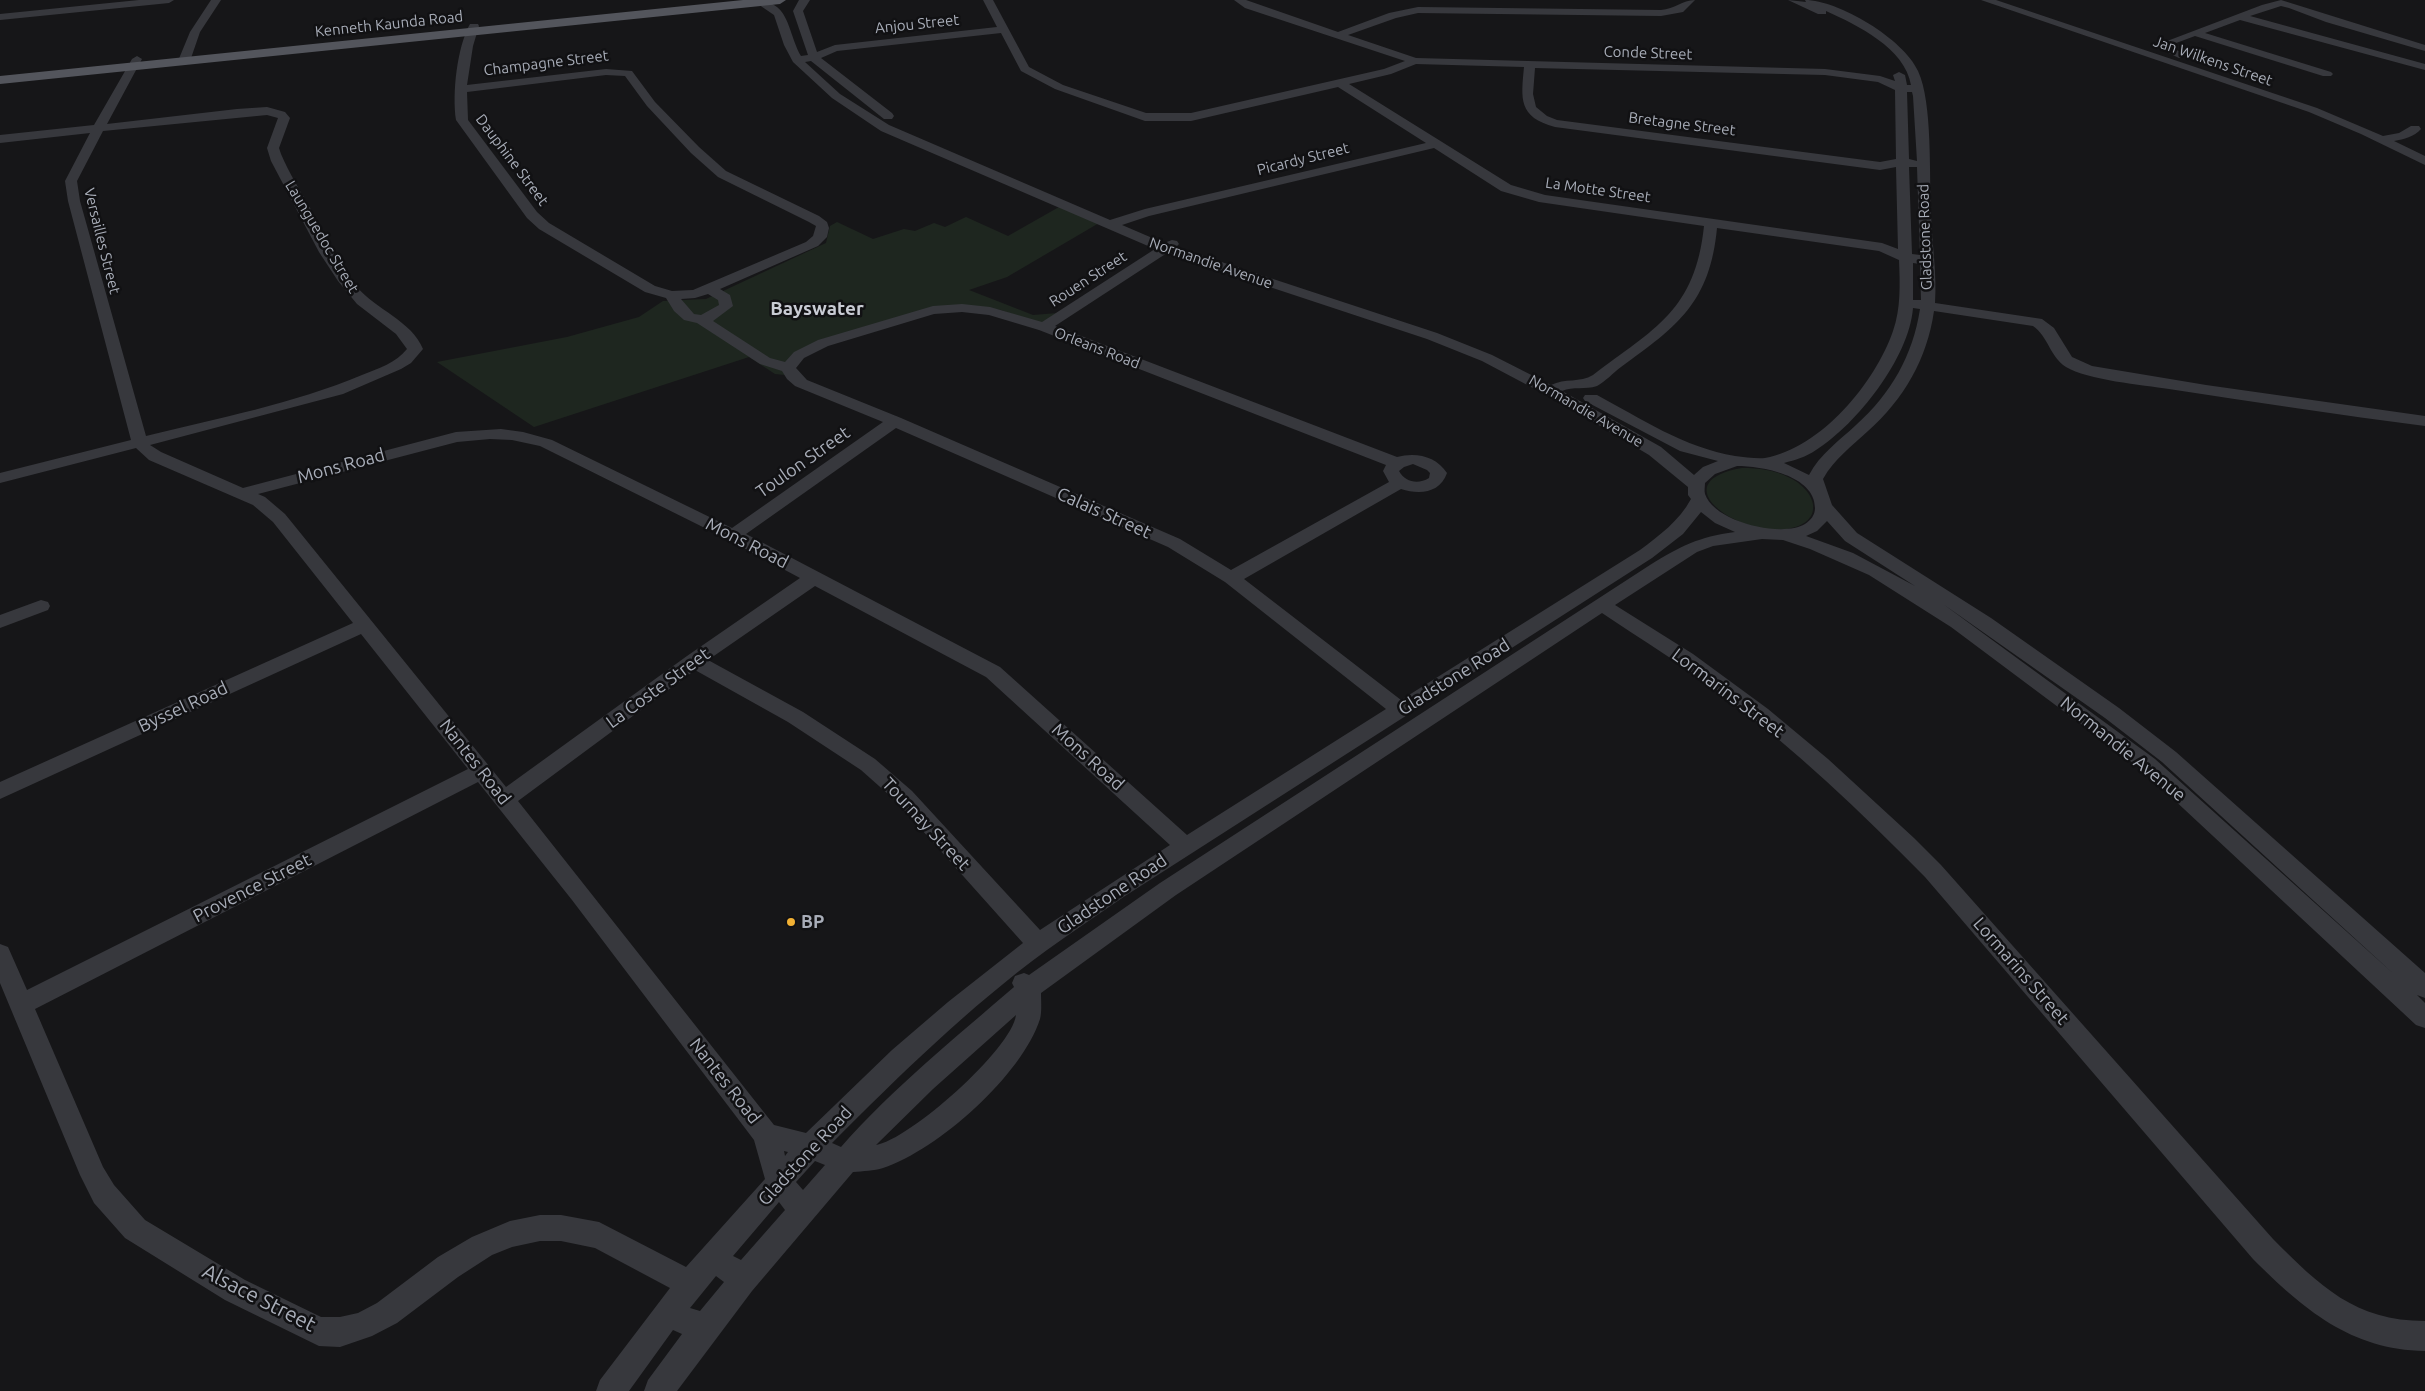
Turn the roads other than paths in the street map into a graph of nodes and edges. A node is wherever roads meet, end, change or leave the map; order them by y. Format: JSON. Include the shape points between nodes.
{"nodes":[{"id":1,"x":170,"y":0,"type":"edge"},
{"id":2,"x":216,"y":0,"type":"edge"},
{"id":3,"x":720,"y":0,"type":"edge"},
{"id":4,"x":780,"y":0,"type":"edge"},
{"id":5,"x":805,"y":0,"type":"edge"},
{"id":6,"x":988,"y":0,"type":"edge"},
{"id":7,"x":1239,"y":0,"type":"edge"},
{"id":8,"x":1539,"y":0,"type":"edge"},
{"id":9,"x":1690,"y":0,"type":"edge"},
{"id":10,"x":1793,"y":0,"type":"edge"},
{"id":11,"x":1810,"y":0,"type":"edge"},
{"id":12,"x":1986,"y":0,"type":"edge"},
{"id":13,"x":758,"y":1,"type":"edge"},
{"id":14,"x":1537,"y":11,"type":"junction"},
{"id":15,"x":0,"y":16,"type":"edge"},
{"id":16,"x":2241,"y":17,"type":"junction"},
{"id":17,"x":472,"y":29,"type":"junction"},
{"id":18,"x":1003,"y":30,"type":"junction"},
{"id":19,"x":2195,"y":33,"type":"junction"},
{"id":20,"x":1339,"y":36,"type":"junction"},
{"id":21,"x":808,"y":44,"type":"junction"},
{"id":22,"x":789,"y":45,"type":"junction"},
{"id":23,"x":835,"y":48,"type":"junction"},
{"id":24,"x":2425,"y":48,"type":"edge"},
{"id":25,"x":814,"y":57,"type":"junction"},
{"id":26,"x":185,"y":58,"type":"junction"},
{"id":27,"x":797,"y":60,"type":"junction"},
{"id":28,"x":1415,"y":61,"type":"junction"},
{"id":29,"x":136,"y":63,"type":"junction"},
{"id":30,"x":1530,"y":64,"type":"junction"},
{"id":31,"x":2425,"y":67,"type":"edge"},
{"id":32,"x":0,"y":74,"type":"edge"},
{"id":33,"x":2327,"y":74,"type":"dead end"},
{"id":34,"x":0,"y":80,"type":"edge"},
{"id":35,"x":1901,"y":82,"type":"junction"},
{"id":36,"x":1340,"y":83,"type":"junction"},
{"id":37,"x":1917,"y":84,"type":"junction"},
{"id":38,"x":461,"y":89,"type":"junction"},
{"id":39,"x":2317,"y":105,"type":"dead end"},
{"id":40,"x":874,"y":106,"type":"junction"},
{"id":41,"x":856,"y":111,"type":"junction"},
{"id":42,"x":98,"y":128,"type":"junction"},
{"id":43,"x":2422,"y":132,"type":"edge"},
{"id":44,"x":0,"y":139,"type":"edge"},
{"id":45,"x":2384,"y":139,"type":"junction"},
{"id":46,"x":1434,"y":144,"type":"junction"},
{"id":47,"x":2401,"y":148,"type":"junction"},
{"id":48,"x":1902,"y":162,"type":"junction"},
{"id":49,"x":2425,"y":162,"type":"edge"},
{"id":50,"x":1923,"y":165,"type":"junction"},
{"id":51,"x":1880,"y":166,"type":"junction"},
{"id":52,"x":1903,"y":177,"type":"junction"},
{"id":53,"x":1923,"y":179,"type":"junction"},
{"id":54,"x":1711,"y":222,"type":"junction"},
{"id":55,"x":1129,"y":226,"type":"junction"},
{"id":56,"x":1904,"y":242,"type":"junction"},
{"id":57,"x":1170,"y":245,"type":"junction"},
{"id":58,"x":1925,"y":245,"type":"junction"},
{"id":59,"x":1882,"y":247,"type":"junction"},
{"id":60,"x":1906,"y":258,"type":"junction"},
{"id":61,"x":1926,"y":260,"type":"junction"},
{"id":62,"x":1906,"y":285,"type":"junction"},
{"id":63,"x":711,"y":289,"type":"junction"},
{"id":64,"x":1927,"y":289,"type":"junction"},
{"id":65,"x":672,"y":295,"type":"junction"},
{"id":66,"x":1905,"y":302,"type":"junction"},
{"id":67,"x":1927,"y":306,"type":"junction"},
{"id":68,"x":2020,"y":318,"type":"junction"},
{"id":69,"x":702,"y":320,"type":"junction"},
{"id":70,"x":1044,"y":327,"type":"junction"},
{"id":71,"x":790,"y":364,"type":"junction"},
{"id":72,"x":1558,"y":387,"type":"junction"},
{"id":73,"x":1582,"y":394,"type":"junction"},
{"id":74,"x":895,"y":421,"type":"junction"},
{"id":75,"x":2425,"y":421,"type":"edge"},
{"id":76,"x":140,"y":443,"type":"junction"},
{"id":77,"x":1735,"y":462,"type":"junction"},
{"id":78,"x":1396,"y":463,"type":"junction"},
{"id":79,"x":1764,"y":463,"type":"junction"},
{"id":80,"x":0,"y":478,"type":"edge"},
{"id":81,"x":1399,"y":483,"type":"junction"},
{"id":82,"x":1698,"y":492,"type":"junction"},
{"id":83,"x":243,"y":493,"type":"junction"},
{"id":84,"x":1822,"y":500,"type":"junction"},
{"id":85,"x":733,"y":535,"type":"junction"},
{"id":86,"x":1773,"y":535,"type":"junction"},
{"id":87,"x":813,"y":578,"type":"junction"},
{"id":88,"x":1231,"y":578,"type":"junction"},
{"id":89,"x":1594,"y":601,"type":"junction"},
{"id":90,"x":41,"y":606,"type":"dead end"},
{"id":91,"x":0,"y":622,"type":"edge"},
{"id":92,"x":366,"y":624,"type":"junction"},
{"id":93,"x":694,"y":661,"type":"junction"},
{"id":94,"x":1401,"y":710,"type":"junction"},
{"id":95,"x":1436,"y":714,"type":"junction"},
{"id":96,"x":1404,"y":734,"type":"junction"},
{"id":97,"x":482,"y":771,"type":"junction"},
{"id":98,"x":0,"y":791,"type":"edge"},
{"id":99,"x":505,"y":800,"type":"junction"},
{"id":100,"x":1194,"y":840,"type":"junction"},
{"id":101,"x":1224,"y":852,"type":"junction"},
{"id":102,"x":1164,"y":859,"type":"junction"},
{"id":103,"x":1185,"y":878,"type":"junction"},
{"id":104,"x":1060,"y":929,"type":"junction"},
{"id":105,"x":1038,"y":944,"type":"junction"},
{"id":106,"x":1082,"y":951,"type":"junction"},
{"id":107,"x":0,"y":954,"type":"edge"},
{"id":108,"x":1010,"y":967,"type":"junction"},
{"id":109,"x":1029,"y":988,"type":"junction"},
{"id":110,"x":2425,"y":988,"type":"edge"},
{"id":111,"x":22,"y":1004,"type":"junction"},
{"id":112,"x":2425,"y":1018,"type":"edge"},
{"id":113,"x":766,"y":1135,"type":"junction"},
{"id":114,"x":811,"y":1146,"type":"junction"},
{"id":115,"x":845,"y":1161,"type":"junction"},
{"id":116,"x":779,"y":1182,"type":"junction"},
{"id":117,"x":803,"y":1211,"type":"junction"},
{"id":118,"x":710,"y":1261,"type":"junction"},
{"id":119,"x":742,"y":1281,"type":"junction"},
{"id":120,"x":690,"y":1284,"type":"junction"},
{"id":121,"x":670,"y":1310,"type":"junction"},
{"id":122,"x":705,"y":1327,"type":"junction"},
{"id":123,"x":2425,"y":1336,"type":"edge"},
{"id":124,"x":611,"y":1391,"type":"edge"},
{"id":125,"x":659,"y":1391,"type":"edge"}],
"edges":[{"from":1,"to":15,"type":"street"},
{"from":2,"to":26,"type":"street","via":[[195,32]]},
{"from":3,"to":17,"type":"main road","name":"Kenneth Kaunda Road"},
{"from":4,"to":13,"type":"main road","name":"Kenneth Kaunda Road"},
{"from":5,"to":21,"type":"street","name":"Normandie Avenue","via":[[798,9]]},
{"from":6,"to":18,"type":"street"},
{"from":7,"to":20,"type":"street"},
{"from":8,"to":14,"type":"street"},
{"from":9,"to":14,"type":"street","via":[[1685,7],[1664,13]]},
{"from":10,"to":35,"type":"street","via":[[1821,11],[1863,36],[1887,58]]},
{"from":11,"to":37,"type":"street","via":[[1850,18],[1876,35],[1903,59]]},
{"from":12,"to":45,"type":"street","name":"Jan Wilkens Street","via":[[2312,110]]},
{"from":13,"to":17,"type":"main road","name":"Kenneth Kaunda Road"},
{"from":13,"to":22,"type":"street","name":"Normandie Avenue","via":[[779,13]]},
{"from":14,"to":20,"type":"street","via":[[1410,11]]},
{"from":16,"to":19,"type":"street"},
{"from":16,"to":24,"type":"street","via":[[2274,4],[2287,4]]},
{"from":16,"to":31,"type":"street"},
{"from":17,"to":26,"type":"main road","name":"Kenneth Kaunda Road"},
{"from":17,"to":38,"type":"street","name":"Dauphine Street"},
{"from":18,"to":23,"type":"street","name":"Anjou Street"},
{"from":18,"to":36,"type":"street","via":[[1025,69],[1059,88],[1145,117],[1191,116]]},
{"from":19,"to":33,"type":"street"},
{"from":19,"to":39,"type":"street","via":[[2159,47],[2308,99]]},
{"from":20,"to":28,"type":"street"},
{"from":21,"to":22,"type":"street","name":"Anjou Street"},
{"from":21,"to":23,"type":"street","name":"Anjou Street"},
{"from":21,"to":25,"type":"street","name":"Normandie Avenue"},
{"from":22,"to":27,"type":"street","name":"Normandie Avenue"},
{"from":23,"to":25,"type":"street","name":"Anjou Street"},
{"from":25,"to":27,"type":"street","name":"Anjou Street"},
{"from":25,"to":40,"type":"street","name":"Normandie Avenue"},
{"from":26,"to":29,"type":"main road","name":"Kenneth Kaunda Road"},
{"from":27,"to":41,"type":"street","name":"Normandie Avenue"},
{"from":28,"to":30,"type":"street","name":"Conde Street"},
{"from":28,"to":36,"type":"street","via":[[1387,72]]},
{"from":29,"to":32,"type":"main road","name":"Kenneth Kaunda Road"},
{"from":29,"to":34,"type":"main road","name":"Kenneth Kaunda Road"},
{"from":29,"to":42,"type":"street","name":"Versailles Street"},
{"from":30,"to":35,"type":"street","name":"Conde Street","via":[[1825,72]]},
{"from":30,"to":51,"type":"street","name":"Bretagne Street","via":[[1528,107],[1532,114],[1555,124]]},
{"from":35,"to":37,"type":"street","name":"Conde Street"},
{"from":35,"to":48,"type":"street","name":"Gladstone Road"},
{"from":36,"to":46,"type":"street","name":"La Motte Street"},
{"from":37,"to":50,"type":"street","name":"Gladstone Road"},
{"from":38,"to":63,"type":"street","name":"Champagne Street","via":[[628,72],[651,104],[722,174],[822,225],[823,230],[811,245]]},
{"from":38,"to":65,"type":"street","name":"Dauphine Street","via":[[462,120],[532,215],[544,226],[650,289]]},
{"from":40,"to":41,"type":"street"},
{"from":40,"to":55,"type":"street","name":"Normandie Avenue","via":[[952,147]]},
{"from":41,"to":55,"type":"street","name":"Normandie Avenue","via":[[885,128],[1109,225]]},
{"from":42,"to":44,"type":"street"},
{"from":42,"to":76,"type":"street","name":"Versailles Street","via":[[74,172],[71,188]]},
{"from":42,"to":76,"type":"street","name":"Launguedoc Street","via":[[257,111],[281,114],[284,118],[273,148],[313,228],[346,283],[360,299],[415,344],[414,352],[406,360],[337,391]]},
{"from":43,"to":45,"type":"street"},
{"from":43,"to":47,"type":"street"},
{"from":45,"to":47,"type":"street","name":"Jan Wilkens Street"},
{"from":46,"to":54,"type":"street","name":"La Motte Street","via":[[1506,188],[1529,196]]},
{"from":46,"to":55,"type":"street","name":"Picardy Street","via":[[1179,206]]},
{"from":47,"to":49,"type":"street","name":"Jan Wilkens Street"},
{"from":48,"to":50,"type":"street","name":"Bretagne Street"},
{"from":48,"to":51,"type":"street","name":"Bretagne Street"},
{"from":48,"to":52,"type":"street","name":"Gladstone Road"},
{"from":50,"to":53,"type":"street","name":"Gladstone Road"},
{"from":51,"to":52,"type":"street","name":"Bretagne Street"},
{"from":52,"to":53,"type":"street","name":"Bretagne Street"},
{"from":52,"to":56,"type":"street","name":"Gladstone Road"},
{"from":53,"to":58,"type":"street","name":"Gladstone Road"},
{"from":54,"to":59,"type":"street","name":"La Motte Street"},
{"from":54,"to":73,"type":"street","via":[[1706,263],[1695,292],[1681,312],[1640,350]]},
{"from":55,"to":57,"type":"street","name":"Normandie Avenue"},
{"from":56,"to":58,"type":"street","name":"La Motte Street"},
{"from":56,"to":59,"type":"street","name":"La Motte Street"},
{"from":56,"to":60,"type":"street","name":"Gladstone Road"},
{"from":57,"to":70,"type":"street","name":"Rouen Street"},
{"from":57,"to":72,"type":"street","name":"Normandie Avenue","via":[[1432,336]]},
{"from":58,"to":61,"type":"street","name":"Gladstone Road"},
{"from":59,"to":60,"type":"street","name":"La Motte Street"},
{"from":60,"to":61,"type":"street","name":"La Motte Street"},
{"from":60,"to":62,"type":"street","name":"Gladstone Road"},
{"from":61,"to":64,"type":"street","name":"Gladstone Road"},
{"from":62,"to":64,"type":"street"},
{"from":62,"to":66,"type":"street","name":"Gladstone Road"},
{"from":63,"to":65,"type":"street","name":"Champagne Street","via":[[695,294]]},
{"from":63,"to":69,"type":"street","via":[[725,298],[726,306]]},
{"from":64,"to":67,"type":"street","name":"Gladstone Road"},
{"from":64,"to":68,"type":"street"},
{"from":65,"to":69,"type":"street","via":[[689,317]]},
{"from":66,"to":67,"type":"street"},
{"from":66,"to":79,"type":"street","name":"Gladstone Road","via":[[1905,314],[1887,362],[1864,394],[1826,436],[1808,448]]},
{"from":67,"to":68,"type":"street"},
{"from":67,"to":84,"type":"street","name":"Gladstone Road","via":[[1914,358],[1893,395],[1870,422],[1826,461],[1815,479]]},
{"from":68,"to":75,"type":"street","via":[[2043,325],[2057,341],[2066,360],[2086,369],[2154,383]]},
{"from":69,"to":71,"type":"street","via":[[765,361]]},
{"from":70,"to":71,"type":"street","name":"Orleans Road","via":[[990,310],[934,310],[824,343],[804,352]]},
{"from":70,"to":78,"type":"street","name":"Orleans Road"},
{"from":71,"to":74,"type":"street","name":"Calais Street","via":[[792,376],[800,383]]},
{"from":72,"to":73,"type":"street"},
{"from":72,"to":73,"type":"street","name":"Normandie Avenue"},
{"from":73,"to":77,"type":"street","name":"Normandie Avenue","via":[[1670,441]]},
{"from":73,"to":82,"type":"street","name":"Normandie Avenue","via":[[1655,451]]},
{"from":74,"to":85,"type":"street","name":"Toulon Street"},
{"from":74,"to":88,"type":"street","name":"Calais Street","via":[[1174,543]]},
{"from":76,"to":80,"type":"street"},
{"from":76,"to":83,"type":"street","name":"Nantes Road","via":[[155,456]]},
{"from":77,"to":79,"type":"street"},
{"from":77,"to":82,"type":"street","name":"Gladstone Road","via":[[1716,466],[1703,474]]},
{"from":78,"to":81,"type":"street","via":[[1391,471]]},
{"from":78,"to":81,"type":"street","via":[[1422,460],[1439,473],[1436,481],[1426,486],[1412,487]]},
{"from":79,"to":84,"type":"street","name":"Normandie Avenue","via":[[1797,474]]},
{"from":81,"to":88,"type":"street"},
{"from":82,"to":86,"type":"street","name":"Normandie Avenue","via":[[1716,518],[1745,531]]},
{"from":82,"to":89,"type":"street","name":"Gladstone Road","via":[[1693,512],[1673,534]]},
{"from":83,"to":85,"type":"street","name":"Mons Road","via":[[434,441],[486,433],[516,434],[546,443]]},
{"from":83,"to":92,"type":"street","name":"Nantes Road","via":[[268,507],[279,518]]},
{"from":84,"to":86,"type":"street","name":"Gladstone Road","via":[[1823,518],[1815,526],[1801,532]]},
{"from":84,"to":110,"type":"street","name":"Normandie Avenue","via":[[1851,537],[1984,622],[2169,757]]},
{"from":85,"to":87,"type":"street","name":"Mons Road"},
{"from":86,"to":89,"type":"street","name":"Gladstone Road","via":[[1710,541],[1691,548]]},
{"from":86,"to":112,"type":"street","name":"Normandie Avenue","via":[[1834,550],[1890,578],[2117,739]]},
{"from":87,"to":93,"type":"street","name":"La Coste Street"},
{"from":87,"to":100,"type":"street","name":"Mons Road","via":[[993,672]]},
{"from":88,"to":94,"type":"street","name":"Calais Street"},
{"from":89,"to":94,"type":"street","name":"Gladstone Road"},
{"from":89,"to":95,"type":"street","name":"Gladstone Road"},
{"from":89,"to":123,"type":"street","name":"Lormarins Street","via":[[1698,666],[1876,813],[1933,871],[2292,1279],[2316,1299],[2354,1322],[2390,1333]]},
{"from":90,"to":91,"type":"street"},
{"from":92,"to":97,"type":"street","name":"Nantes Road"},
{"from":92,"to":98,"type":"street","name":"Byssel Road"},
{"from":93,"to":99,"type":"street","name":"La Coste Street"},
{"from":93,"to":105,"type":"street","name":"Tournay Street","via":[[822,734],[889,782],[914,805]]},
{"from":94,"to":95,"type":"street","via":[[1430,706]]},
{"from":94,"to":96,"type":"street"},
{"from":94,"to":100,"type":"street","name":"Gladstone Road"},
{"from":95,"to":96,"type":"street","name":"Gladstone Road"},
{"from":96,"to":101,"type":"street","name":"Gladstone Road"},
{"from":97,"to":99,"type":"street","name":"Nantes Road"},
{"from":97,"to":111,"type":"street","name":"Provence Street"},
{"from":99,"to":113,"type":"street","name":"Nantes Road"},
{"from":100,"to":101,"type":"street","name":"Mons Road"},
{"from":100,"to":102,"type":"street","name":"Gladstone Road"},
{"from":101,"to":103,"type":"street","name":"Gladstone Road"},
{"from":102,"to":103,"type":"street"},
{"from":102,"to":104,"type":"street","name":"Gladstone Road"},
{"from":103,"to":106,"type":"street","name":"Gladstone Road"},
{"from":104,"to":105,"type":"street","name":"Gladstone Road"},
{"from":104,"to":106,"type":"street"},
{"from":105,"to":108,"type":"street","name":"Gladstone Road"},
{"from":106,"to":109,"type":"street","name":"Gladstone Road"},
{"from":107,"to":111,"type":"street","name":"Alsace Street"},
{"from":108,"to":109,"type":"street"},
{"from":108,"to":114,"type":"street","name":"Gladstone Road","via":[[901,1058]]},
{"from":109,"to":115,"type":"street","name":"Gladstone Road","via":[[924,1080]]},
{"from":109,"to":115,"type":"street","via":[[1028,1018],[1014,1049],[953,1111],[901,1148],[881,1157]]},
{"from":111,"to":120,"type":"street","name":"Alsace Street","via":[[94,1175],[118,1212],[136,1229],[235,1290],[319,1331],[340,1332],[362,1326],[387,1313],[482,1246],[510,1234],[540,1228],[599,1235]]},
{"from":113,"to":114,"type":"street","name":"Nantes Road"},
{"from":113,"to":116,"type":"street","name":"Nantes Road"},
{"from":114,"to":115,"type":"street","name":"Nantes Road"},
{"from":114,"to":116,"type":"street","name":"Gladstone Road"},
{"from":115,"to":117,"type":"street","name":"Gladstone Road"},
{"from":116,"to":117,"type":"street","name":"Nantes Road"},
{"from":116,"to":118,"type":"street","name":"Gladstone Road"},
{"from":117,"to":119,"type":"street","name":"Gladstone Road"},
{"from":118,"to":119,"type":"street","via":[[724,1264]]},
{"from":118,"to":120,"type":"street","name":"Gladstone Road"},
{"from":119,"to":122,"type":"street","name":"Gladstone Road"},
{"from":120,"to":121,"type":"street","name":"Gladstone Road"},
{"from":121,"to":122,"type":"street","via":[[681,1319]]},
{"from":121,"to":124,"type":"street","name":"Gladstone Road"},
{"from":122,"to":125,"type":"street","name":"Gladstone Road"}]}
